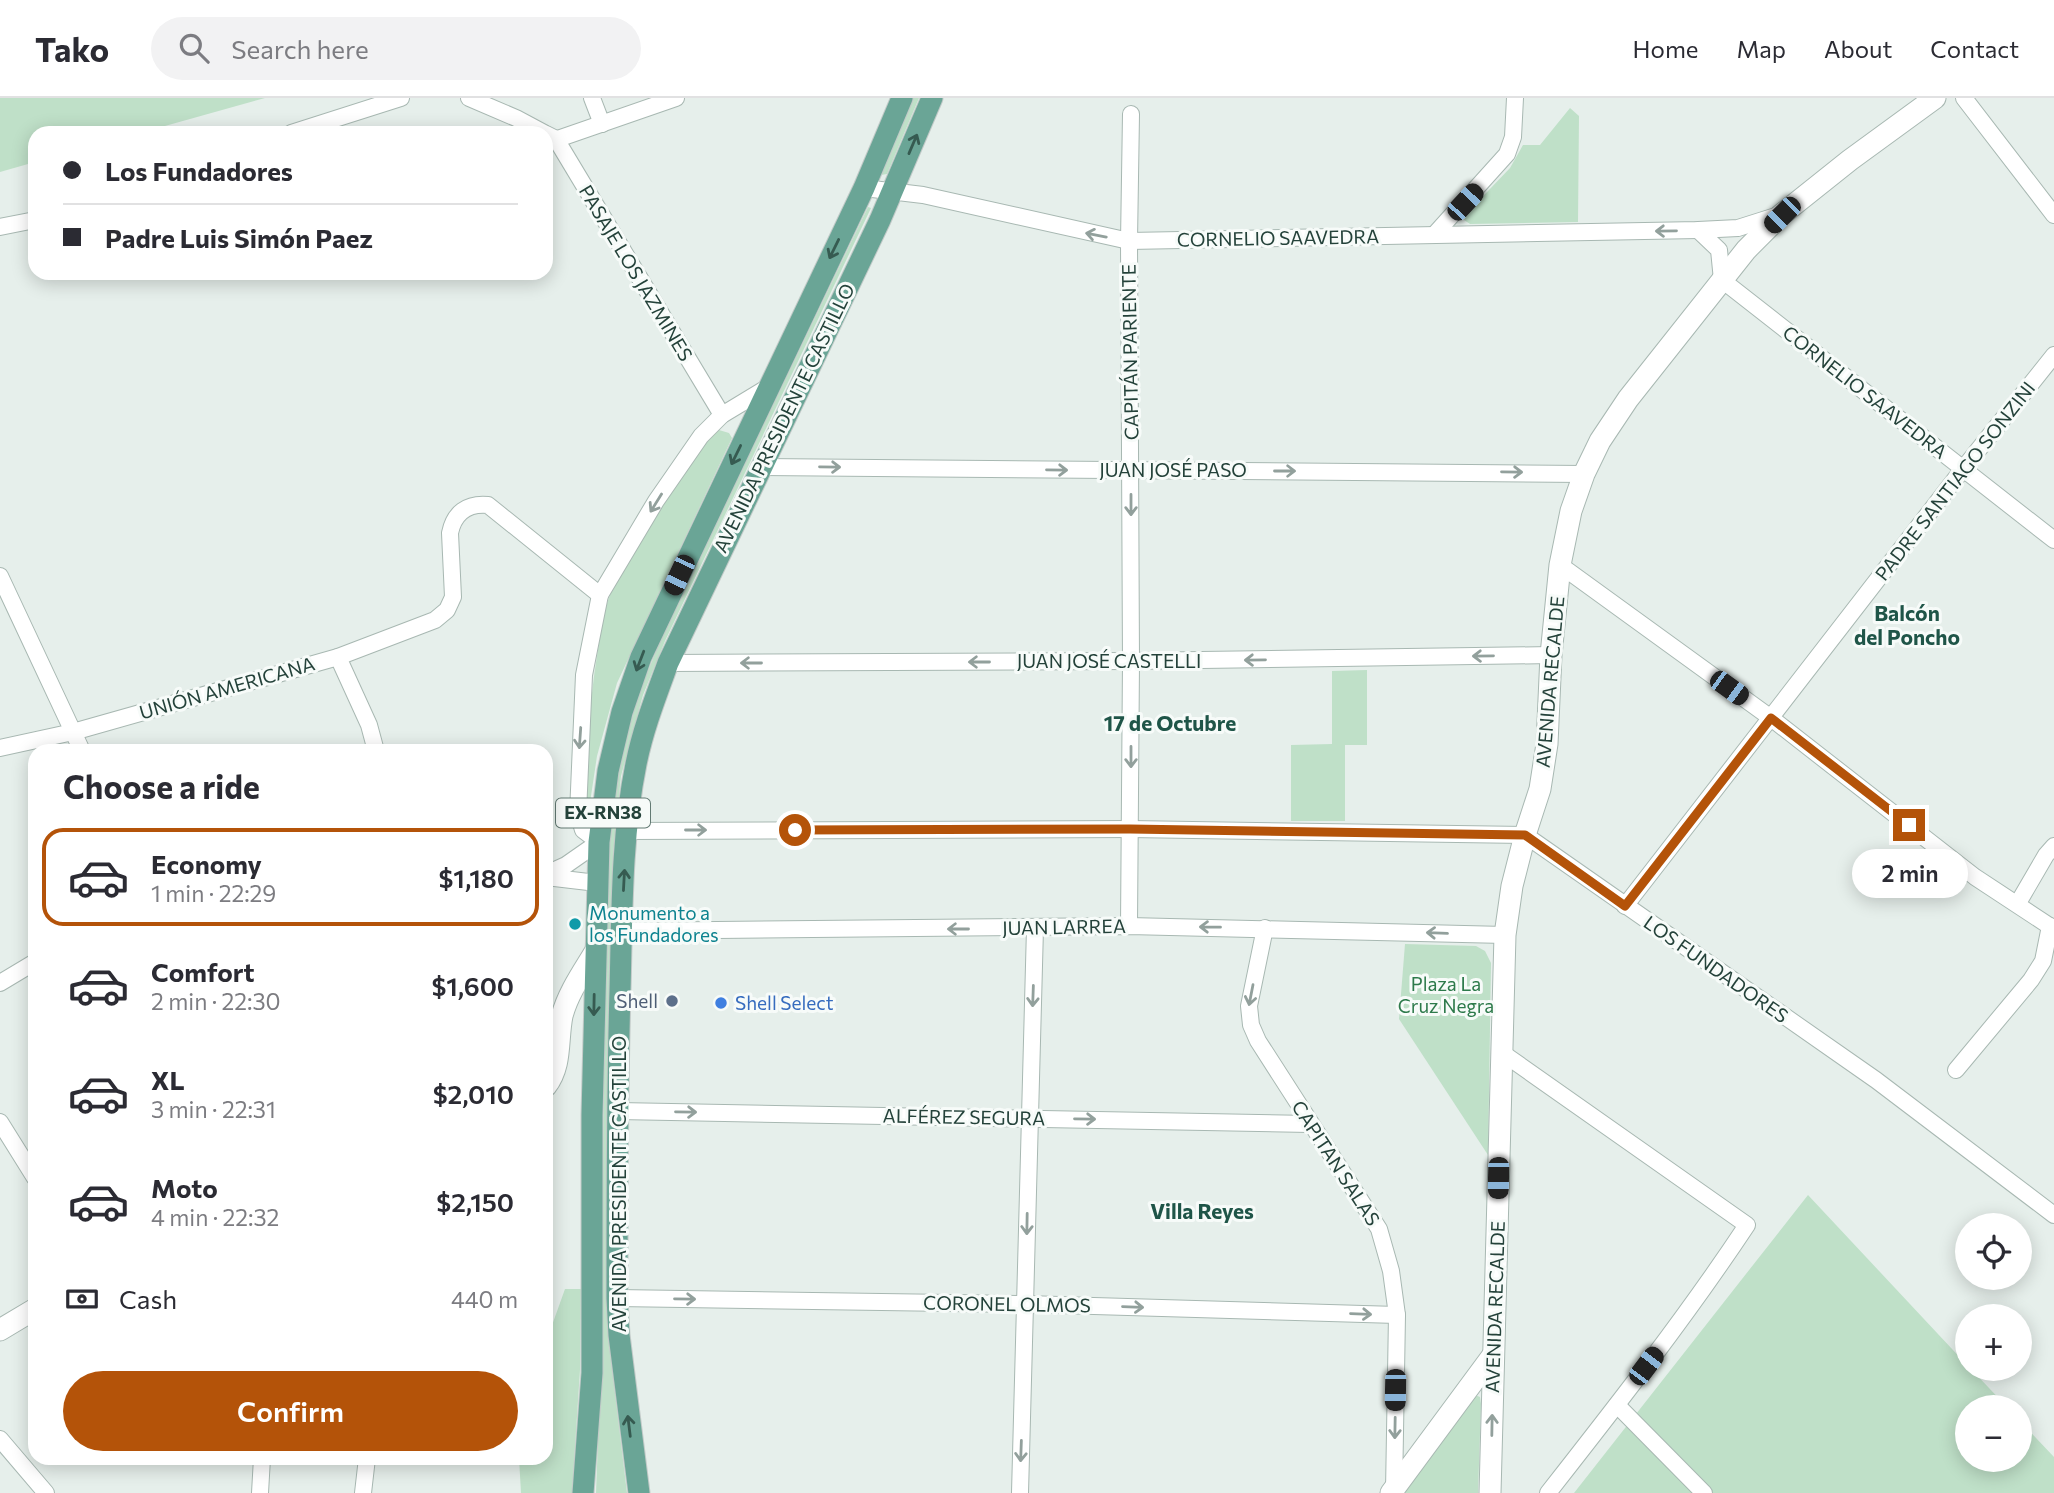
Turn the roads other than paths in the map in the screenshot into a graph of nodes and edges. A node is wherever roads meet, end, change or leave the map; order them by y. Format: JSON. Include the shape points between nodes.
{"nodes":[{"id":1,"x":401,"y":98,"type":"edge"},
{"id":2,"x":468,"y":98,"type":"edge"},
{"id":3,"x":592,"y":98,"type":"edge"},
{"id":4,"x":676,"y":98,"type":"edge"},
{"id":5,"x":932,"y":98,"type":"edge"},
{"id":6,"x":1516,"y":98,"type":"edge"},
{"id":7,"x":1935,"y":98,"type":"edge"},
{"id":8,"x":1964,"y":98,"type":"edge"},
{"id":9,"x":896,"y":104,"type":"edge"},
{"id":10,"x":1131,"y":114,"type":"dead end"},
{"id":11,"x":602,"y":124,"type":"junction"},
{"id":12,"x":313,"y":126,"type":"edge"},
{"id":13,"x":529,"y":126,"type":"edge"},
{"id":14,"x":553,"y":136,"type":"edge"},
{"id":15,"x":553,"y":145,"type":"edge"},
{"id":16,"x":864,"y":188,"type":"junction"},
{"id":17,"x":893,"y":190,"type":"junction"},
{"id":18,"x":1782,"y":215,"type":"junction"},
{"id":19,"x":2054,"y":215,"type":"edge"},
{"id":20,"x":28,"y":222,"type":"edge"},
{"id":21,"x":0,"y":228,"type":"edge"},
{"id":22,"x":1698,"y":230,"type":"junction"},
{"id":23,"x":1434,"y":235,"type":"junction"},
{"id":24,"x":1129,"y":241,"type":"junction"},
{"id":25,"x":1722,"y":280,"type":"junction"},
{"id":26,"x":2054,"y":355,"type":"edge"},
{"id":27,"x":770,"y":386,"type":"junction"},
{"id":28,"x":722,"y":415,"type":"junction"},
{"id":29,"x":761,"y":467,"type":"junction"},
{"id":30,"x":1963,"y":468,"type":"junction"},
{"id":31,"x":1131,"y":470,"type":"junction"},
{"id":32,"x":1584,"y":474,"type":"junction"},
{"id":33,"x":2054,"y":540,"type":"edge"},
{"id":34,"x":1560,"y":565,"type":"junction"},
{"id":35,"x":0,"y":576,"type":"edge"},
{"id":36,"x":600,"y":595,"type":"junction"},
{"id":37,"x":1551,"y":655,"type":"junction"},
{"id":38,"x":338,"y":657,"type":"junction"},
{"id":39,"x":1131,"y":661,"type":"junction"},
{"id":40,"x":668,"y":663,"type":"junction"},
{"id":41,"x":1771,"y":718,"type":"junction"},
{"id":42,"x":74,"y":732,"type":"junction"},
{"id":43,"x":79,"y":744,"type":"edge"},
{"id":44,"x":374,"y":744,"type":"edge"},
{"id":45,"x":0,"y":748,"type":"edge"},
{"id":46,"x":1130,"y":829,"type":"junction"},
{"id":47,"x":627,"y":831,"type":"junction"},
{"id":48,"x":1525,"y":835,"type":"junction"},
{"id":49,"x":599,"y":842,"type":"junction"},
{"id":50,"x":2054,"y":846,"type":"edge"},
{"id":51,"x":553,"y":872,"type":"edge"},
{"id":52,"x":553,"y":876,"type":"edge"},
{"id":53,"x":597,"y":883,"type":"junction"},
{"id":54,"x":2018,"y":903,"type":"junction"},
{"id":55,"x":1625,"y":906,"type":"junction"},
{"id":56,"x":1129,"y":926,"type":"junction"},
{"id":57,"x":2052,"y":927,"type":"edge"},
{"id":58,"x":1035,"y":928,"type":"junction"},
{"id":59,"x":1265,"y":929,"type":"junction"},
{"id":60,"x":622,"y":931,"type":"junction"},
{"id":61,"x":1506,"y":935,"type":"junction"},
{"id":62,"x":595,"y":952,"type":"junction"},
{"id":63,"x":28,"y":966,"type":"edge"},
{"id":64,"x":0,"y":983,"type":"edge"},
{"id":65,"x":1501,"y":1052,"type":"junction"},
{"id":66,"x":1956,"y":1070,"type":"dead end"},
{"id":67,"x":553,"y":1072,"type":"edge"},
{"id":68,"x":618,"y":1111,"type":"junction"},
{"id":69,"x":1029,"y":1118,"type":"junction"},
{"id":70,"x":0,"y":1122,"type":"edge"},
{"id":71,"x":1310,"y":1124,"type":"junction"},
{"id":72,"x":28,"y":1167,"type":"edge"},
{"id":73,"x":2054,"y":1215,"type":"edge"},
{"id":74,"x":617,"y":1298,"type":"junction"},
{"id":75,"x":1026,"y":1304,"type":"junction"},
{"id":76,"x":28,"y":1313,"type":"edge"},
{"id":77,"x":1397,"y":1315,"type":"junction"},
{"id":78,"x":0,"y":1331,"type":"edge"},
{"id":79,"x":1493,"y":1355,"type":"junction"},
{"id":80,"x":1617,"y":1405,"type":"junction"},
{"id":81,"x":0,"y":1439,"type":"edge"},
{"id":82,"x":258,"y":1465,"type":"edge"},
{"id":83,"x":366,"y":1465,"type":"edge"},
{"id":84,"x":1393,"y":1492,"type":"edge"},
{"id":85,"x":46,"y":1493,"type":"edge"},
{"id":86,"x":260,"y":1493,"type":"edge"},
{"id":87,"x":363,"y":1493,"type":"edge"},
{"id":88,"x":583,"y":1493,"type":"edge"},
{"id":89,"x":639,"y":1493,"type":"edge"},
{"id":90,"x":1020,"y":1493,"type":"edge"},
{"id":91,"x":1490,"y":1493,"type":"edge"},
{"id":92,"x":1548,"y":1493,"type":"edge"},
{"id":93,"x":1704,"y":1493,"type":"edge"}],
"edges":[{"from":1,"to":12,"type":"street"},
{"from":2,"to":13,"type":"street"},
{"from":3,"to":11,"type":"street"},
{"from":4,"to":11,"type":"street"},
{"from":17,"to":5,"type":"main road","name":"AVENIDA PRESIDENTE CASTILLO","number":"EX-RN38","one_way":true},
{"from":6,"to":23,"type":"street","via":[[1507,154]]},
{"from":7,"to":18,"type":"street","name":"AVENIDA RECALDE"},
{"from":8,"to":19,"type":"street"},
{"from":9,"to":16,"type":"main road","name":"AVENIDA PRESIDENTE CASTILLO","number":"EX-RN38"},
{"from":10,"to":24,"type":"street","name":"CAPITÁN PARIENTE"},
{"from":11,"to":14,"type":"street"},
{"from":15,"to":28,"type":"street","name":"PASAJE LOS JAZMINES"},
{"from":16,"to":17,"type":"street","name":"CORNELIO SAAVEDRA"},
{"from":16,"to":27,"type":"main road","name":"AVENIDA PRESIDENTE CASTILLO","number":"EX-RN38","one_way":true},
{"from":24,"to":17,"type":"street","name":"CORNELIO SAAVEDRA","one_way":true},
{"from":17,"to":29,"type":"main road","name":"AVENIDA PRESIDENTE CASTILLO","number":"EX-RN38"},
{"from":18,"to":22,"type":"street","name":"CORNELIO SAAVEDRA","via":[[1738,228]]},
{"from":18,"to":25,"type":"street","name":"AVENIDA RECALDE"},
{"from":20,"to":21,"type":"street"},
{"from":22,"to":23,"type":"street","name":"CORNELIO SAAVEDRA","one_way":true},
{"from":22,"to":25,"type":"street","via":[[1719,250]]},
{"from":23,"to":24,"type":"street","name":"CORNELIO SAAVEDRA"},
{"from":24,"to":31,"type":"street","name":"CAPITÁN PARIENTE"},
{"from":25,"to":30,"type":"street","name":"CORNELIO SAAVEDRA"},
{"from":25,"to":32,"type":"street","name":"AVENIDA RECALDE","via":[[1628,399]]},
{"from":26,"to":30,"type":"street","name":"PADRE SANTIAGO SONZINI"},
{"from":27,"to":28,"type":"street"},
{"from":27,"to":49,"type":"main road","name":"AVENIDA PRESIDENTE CASTILLO","number":"EX-RN38","one_way":true,"via":[[641,657],[622,712]]},
{"from":28,"to":36,"type":"street","one_way":true,"via":[[701,436],[656,501]]},
{"from":29,"to":31,"type":"street","name":"JUAN JOSÉ PASO","one_way":true},
{"from":29,"to":40,"type":"main road","name":"AVENIDA PRESIDENTE CASTILLO","number":"EX-RN38"},
{"from":30,"to":33,"type":"street","name":"CORNELIO SAAVEDRA"},
{"from":30,"to":41,"type":"street","name":"PADRE SANTIAGO SONZINI"},
{"from":31,"to":32,"type":"street","name":"JUAN JOSÉ PASO","one_way":true},
{"from":31,"to":39,"type":"street","name":"CAPITÁN PARIENTE","one_way":true},
{"from":32,"to":34,"type":"street","name":"AVENIDA RECALDE"},
{"from":34,"to":37,"type":"street","name":"AVENIDA RECALDE"},
{"from":34,"to":41,"type":"street"},
{"from":35,"to":42,"type":"street"},
{"from":36,"to":38,"type":"street","name":"UNIÓN AMERICANA","via":[[488,505],[479,504],[462,510],[452,524],[453,597],[447,610],[435,620]]},
{"from":36,"to":49,"type":"street","one_way":true,"via":[[584,675],[578,813],[583,830]]},
{"from":37,"to":39,"type":"street","name":"JUAN JOSÉ CASTELLI","one_way":true},
{"from":37,"to":48,"type":"street","name":"AVENIDA RECALDE","via":[[1547,744],[1540,789]]},
{"from":38,"to":42,"type":"street","name":"UNIÓN AMERICANA"},
{"from":38,"to":44,"type":"street"},
{"from":39,"to":40,"type":"street","name":"JUAN JOSÉ CASTELLI","one_way":true},
{"from":39,"to":46,"type":"street","name":"CAPITÁN PARIENTE","one_way":true},
{"from":40,"to":47,"type":"main road","name":"AVENIDA PRESIDENTE CASTILLO","number":"EX-RN38","via":[[647,719]]},
{"from":41,"to":54,"type":"street","via":[[1975,877]]},
{"from":41,"to":55,"type":"street","name":"PADRE SANTIAGO SONZINI"},
{"from":42,"to":43,"type":"street"},
{"from":42,"to":45,"type":"street","name":"UNIÓN AMERICANA"},
{"from":47,"to":46,"type":"street","one_way":true},
{"from":46,"to":48,"type":"street"},
{"from":46,"to":56,"type":"street","name":"CAPITÁN PARIENTE"},
{"from":60,"to":47,"type":"main road","name":"AVENIDA PRESIDENTE CASTILLO","number":"EX-RN38","one_way":true},
{"from":48,"to":55,"type":"street","name":"LOS FUNDADORES"},
{"from":48,"to":61,"type":"street","name":"AVENIDA RECALDE"},
{"from":49,"to":51,"type":"street"},
{"from":49,"to":53,"type":"main road","name":"AVENIDA PRESIDENTE CASTILLO","number":"EX-RN38"},
{"from":50,"to":54,"type":"street"},
{"from":52,"to":53,"type":"street"},
{"from":53,"to":62,"type":"main road","name":"AVENIDA PRESIDENTE CASTILLO","number":"EX-RN38"},
{"from":54,"to":57,"type":"street"},
{"from":55,"to":73,"type":"street","name":"LOS FUNDADORES","via":[[1876,1080]]},
{"from":56,"to":58,"type":"street","name":"JUAN LARREA"},
{"from":59,"to":56,"type":"street","name":"JUAN LARREA","one_way":true},
{"from":57,"to":66,"type":"street","via":[[2043,961],[2031,981]]},
{"from":58,"to":60,"type":"street","name":"JUAN LARREA","one_way":true},
{"from":58,"to":69,"type":"street","one_way":true},
{"from":61,"to":59,"type":"street","name":"JUAN LARREA","one_way":true},
{"from":59,"to":71,"type":"street","name":"CAPITAN SALAS","one_way":true,"via":[[1249,1006],[1251,1025]]},
{"from":60,"to":68,"type":"main road","name":"AVENIDA PRESIDENTE CASTILLO","number":"EX-RN38"},
{"from":61,"to":65,"type":"street","name":"AVENIDA RECALDE"},
{"from":62,"to":67,"type":"street","via":[[562,1016]]},
{"from":62,"to":88,"type":"main road","name":"AVENIDA PRESIDENTE CASTILLO","number":"EX-RN38","one_way":true,"via":[[592,1373]]},
{"from":63,"to":64,"type":"street"},
{"from":65,"to":79,"type":"street","name":"AVENIDA RECALDE"},
{"from":65,"to":80,"type":"street","via":[[1747,1225]]},
{"from":68,"to":69,"type":"street","name":"ALFÉREZ SEGURA","one_way":true},
{"from":68,"to":74,"type":"main road","name":"AVENIDA PRESIDENTE CASTILLO","number":"EX-RN38"},
{"from":69,"to":71,"type":"street","name":"ALFÉREZ SEGURA","one_way":true},
{"from":69,"to":75,"type":"street","one_way":true},
{"from":70,"to":72,"type":"street"},
{"from":71,"to":77,"type":"street","name":"CAPITAN SALAS","via":[[1379,1228]]},
{"from":74,"to":75,"type":"street","name":"CORONEL OLMOS","one_way":true},
{"from":89,"to":74,"type":"main road","name":"AVENIDA PRESIDENTE CASTILLO","number":"EX-RN38","one_way":true},
{"from":75,"to":77,"type":"street","name":"CORONEL OLMOS","one_way":true},
{"from":75,"to":90,"type":"street","one_way":true},
{"from":76,"to":78,"type":"street"},
{"from":77,"to":84,"type":"street","name":"CAPITAN SALAS","one_way":true},
{"from":79,"to":84,"type":"street"},
{"from":91,"to":79,"type":"street","name":"AVENIDA RECALDE","one_way":true},
{"from":80,"to":92,"type":"street"},
{"from":80,"to":93,"type":"street"},
{"from":81,"to":85,"type":"street"},
{"from":82,"to":86,"type":"street"},
{"from":83,"to":87,"type":"street"}]}
